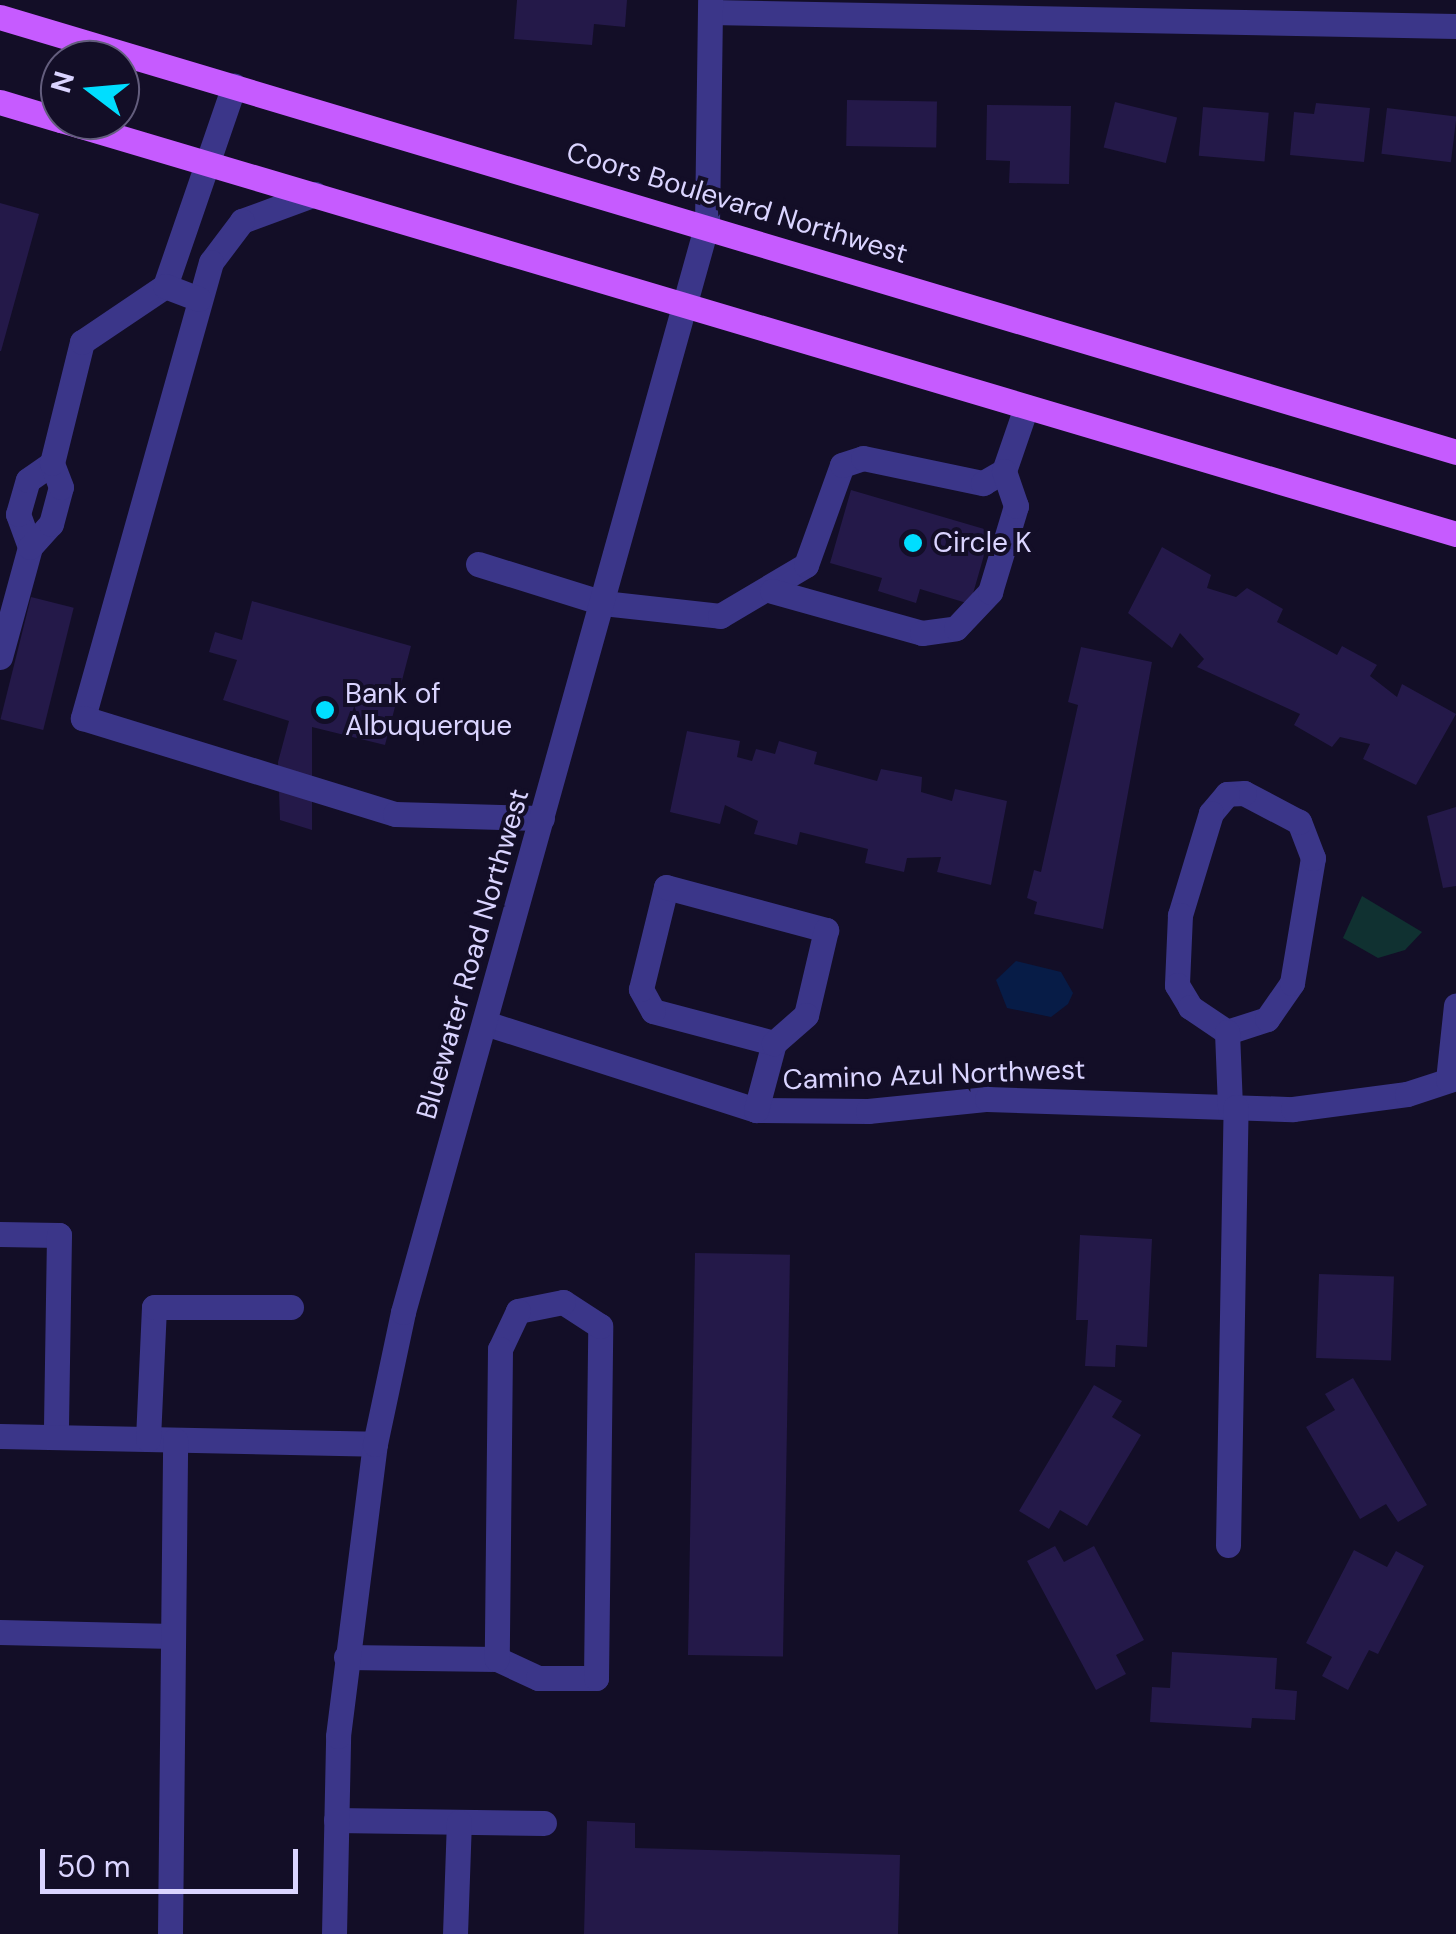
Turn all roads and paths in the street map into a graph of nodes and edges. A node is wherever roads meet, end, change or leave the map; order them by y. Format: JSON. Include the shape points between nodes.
{"nodes":[{"id":1,"x":710,"y":6,"type":"edge"},
{"id":2,"x":0,"y":16,"type":"edge"},
{"id":3,"x":1456,"y":26,"type":"edge"},
{"id":4,"x":234,"y":86,"type":"junction"},
{"id":5,"x":0,"y":102,"type":"edge"},
{"id":6,"x":40,"y":114,"type":"edge"},
{"id":7,"x":131,"y":140,"type":"edge"},
{"id":8,"x":212,"y":163,"type":"junction"},
{"id":9,"x":315,"y":194,"type":"junction"},
{"id":10,"x":708,"y":224,"type":"junction"},
{"id":11,"x":165,"y":286,"type":"junction"},
{"id":12,"x":199,"y":299,"type":"junction"},
{"id":13,"x":688,"y":306,"type":"junction"},
{"id":14,"x":1026,"y":407,"type":"junction"},
{"id":15,"x":1456,"y":452,"type":"edge"},
{"id":16,"x":1004,"y":471,"type":"junction"},
{"id":17,"x":1456,"y":534,"type":"edge"},
{"id":18,"x":478,"y":564,"type":"dead end"},
{"id":19,"x":772,"y":592,"type":"junction"},
{"id":20,"x":603,"y":602,"type":"junction"},
{"id":21,"x":0,"y":657,"type":"edge"},
{"id":22,"x":542,"y":818,"type":"junction"},
{"id":23,"x":1456,"y":1004,"type":"edge"},
{"id":24,"x":485,"y":1023,"type":"junction"},
{"id":25,"x":1228,"y":1032,"type":"junction"},
{"id":26,"x":774,"y":1043,"type":"junction"},
{"id":27,"x":1452,"y":1079,"type":"edge"},
{"id":28,"x":1233,"y":1107,"type":"junction"},
{"id":29,"x":756,"y":1110,"type":"junction"},
{"id":30,"x":0,"y":1234,"type":"edge"},
{"id":31,"x":291,"y":1306,"type":"dead end"},
{"id":32,"x":0,"y":1436,"type":"edge"},
{"id":33,"x":56,"y":1437,"type":"junction"},
{"id":34,"x":148,"y":1439,"type":"junction"},
{"id":35,"x":176,"y":1440,"type":"junction"},
{"id":36,"x":375,"y":1444,"type":"junction"},
{"id":37,"x":1228,"y":1545,"type":"dead end"},
{"id":38,"x":0,"y":1632,"type":"edge"},
{"id":39,"x":173,"y":1636,"type":"junction"},
{"id":40,"x":346,"y":1656,"type":"junction"},
{"id":41,"x":496,"y":1658,"type":"junction"},
{"id":42,"x":336,"y":1820,"type":"junction"},
{"id":43,"x":459,"y":1822,"type":"junction"},
{"id":44,"x":544,"y":1823,"type":"dead end"},
{"id":45,"x":170,"y":1934,"type":"edge"},
{"id":46,"x":334,"y":1934,"type":"edge"},
{"id":47,"x":454,"y":1934,"type":"edge"}],
"edges":[{"from":1,"to":3,"type":"street"},
{"from":1,"to":10,"type":"street","name":"Bluewater Road Northwest"},
{"from":2,"to":4,"type":"main road","name":"Coors Boulevard Northwest"},
{"from":4,"to":8,"type":"street"},
{"from":4,"to":10,"type":"main road","name":"Coors Boulevard Northwest"},
{"from":5,"to":6,"type":"main road"},
{"from":7,"to":8,"type":"main road"},
{"from":8,"to":9,"type":"main road"},
{"from":8,"to":11,"type":"street"},
{"from":9,"to":12,"type":"street","via":[[242,221],[223,240]]},
{"from":9,"to":13,"type":"main road"},
{"from":10,"to":13,"type":"street","name":"Bluewater Road Northwest"},
{"from":10,"to":15,"type":"main road","name":"Coors Boulevard Northwest"},
{"from":11,"to":12,"type":"street"},
{"from":11,"to":21,"type":"street","via":[[82,342],[52,463],[61,487],[51,524],[30,548]]},
{"from":12,"to":22,"type":"street","via":[[84,718],[395,814]]},
{"from":13,"to":14,"type":"main road"},
{"from":13,"to":20,"type":"street","name":"Bluewater Road Northwest"},
{"from":14,"to":16,"type":"street"},
{"from":14,"to":17,"type":"main road"},
{"from":16,"to":19,"type":"street","via":[[983,483],[863,458],[842,466],[806,564]]},
{"from":16,"to":19,"type":"street","via":[[1016,506],[990,592],[956,628],[922,633]]},
{"from":18,"to":20,"type":"street"},
{"from":19,"to":20,"type":"street","via":[[720,616]]},
{"from":20,"to":22,"type":"street","name":"Bluewater Road Northwest"},
{"from":22,"to":24,"type":"street","name":"Bluewater Road Northwest"},
{"from":23,"to":27,"type":"street"},
{"from":24,"to":29,"type":"street","name":"Camino Azul Northwest"},
{"from":24,"to":36,"type":"street","name":"Bluewater Road Northwest","via":[[403,1312]]},
{"from":25,"to":25,"type":"street","via":[[1190,1008],[1177,985],[1180,915],[1211,813],[1227,794],[1244,793],[1300,822],[1313,858],[1292,983],[1267,1019]]},
{"from":25,"to":28,"type":"street"},
{"from":26,"to":26,"type":"street","via":[[653,1011],[640,989],[666,886],[826,930],[806,1015]]},
{"from":26,"to":29,"type":"street"},
{"from":27,"to":28,"type":"street","name":"Camino Azul Northwest","via":[[1332,1106]]},
{"from":28,"to":29,"type":"street","name":"Camino Azul Northwest","via":[[988,1099],[868,1111]]},
{"from":28,"to":37,"type":"street"},
{"from":30,"to":33,"type":"street","via":[[59,1235]]},
{"from":31,"to":34,"type":"street","via":[[154,1307]]},
{"from":32,"to":33,"type":"street"},
{"from":33,"to":34,"type":"street"},
{"from":34,"to":35,"type":"street"},
{"from":35,"to":36,"type":"street"},
{"from":35,"to":39,"type":"street"},
{"from":36,"to":40,"type":"street","name":"Bluewater Road Northwest"},
{"from":38,"to":39,"type":"street"},
{"from":39,"to":45,"type":"street"},
{"from":40,"to":41,"type":"street"},
{"from":40,"to":42,"type":"street","name":"Bluewater Road Northwest"},
{"from":41,"to":41,"type":"street","via":[[538,1678],[596,1678],[600,1326],[563,1302],[518,1311],[500,1350]]},
{"from":42,"to":43,"type":"street"},
{"from":42,"to":46,"type":"street","name":"Bluewater Road Northwest"},
{"from":43,"to":44,"type":"street"},
{"from":43,"to":47,"type":"street"}]}
